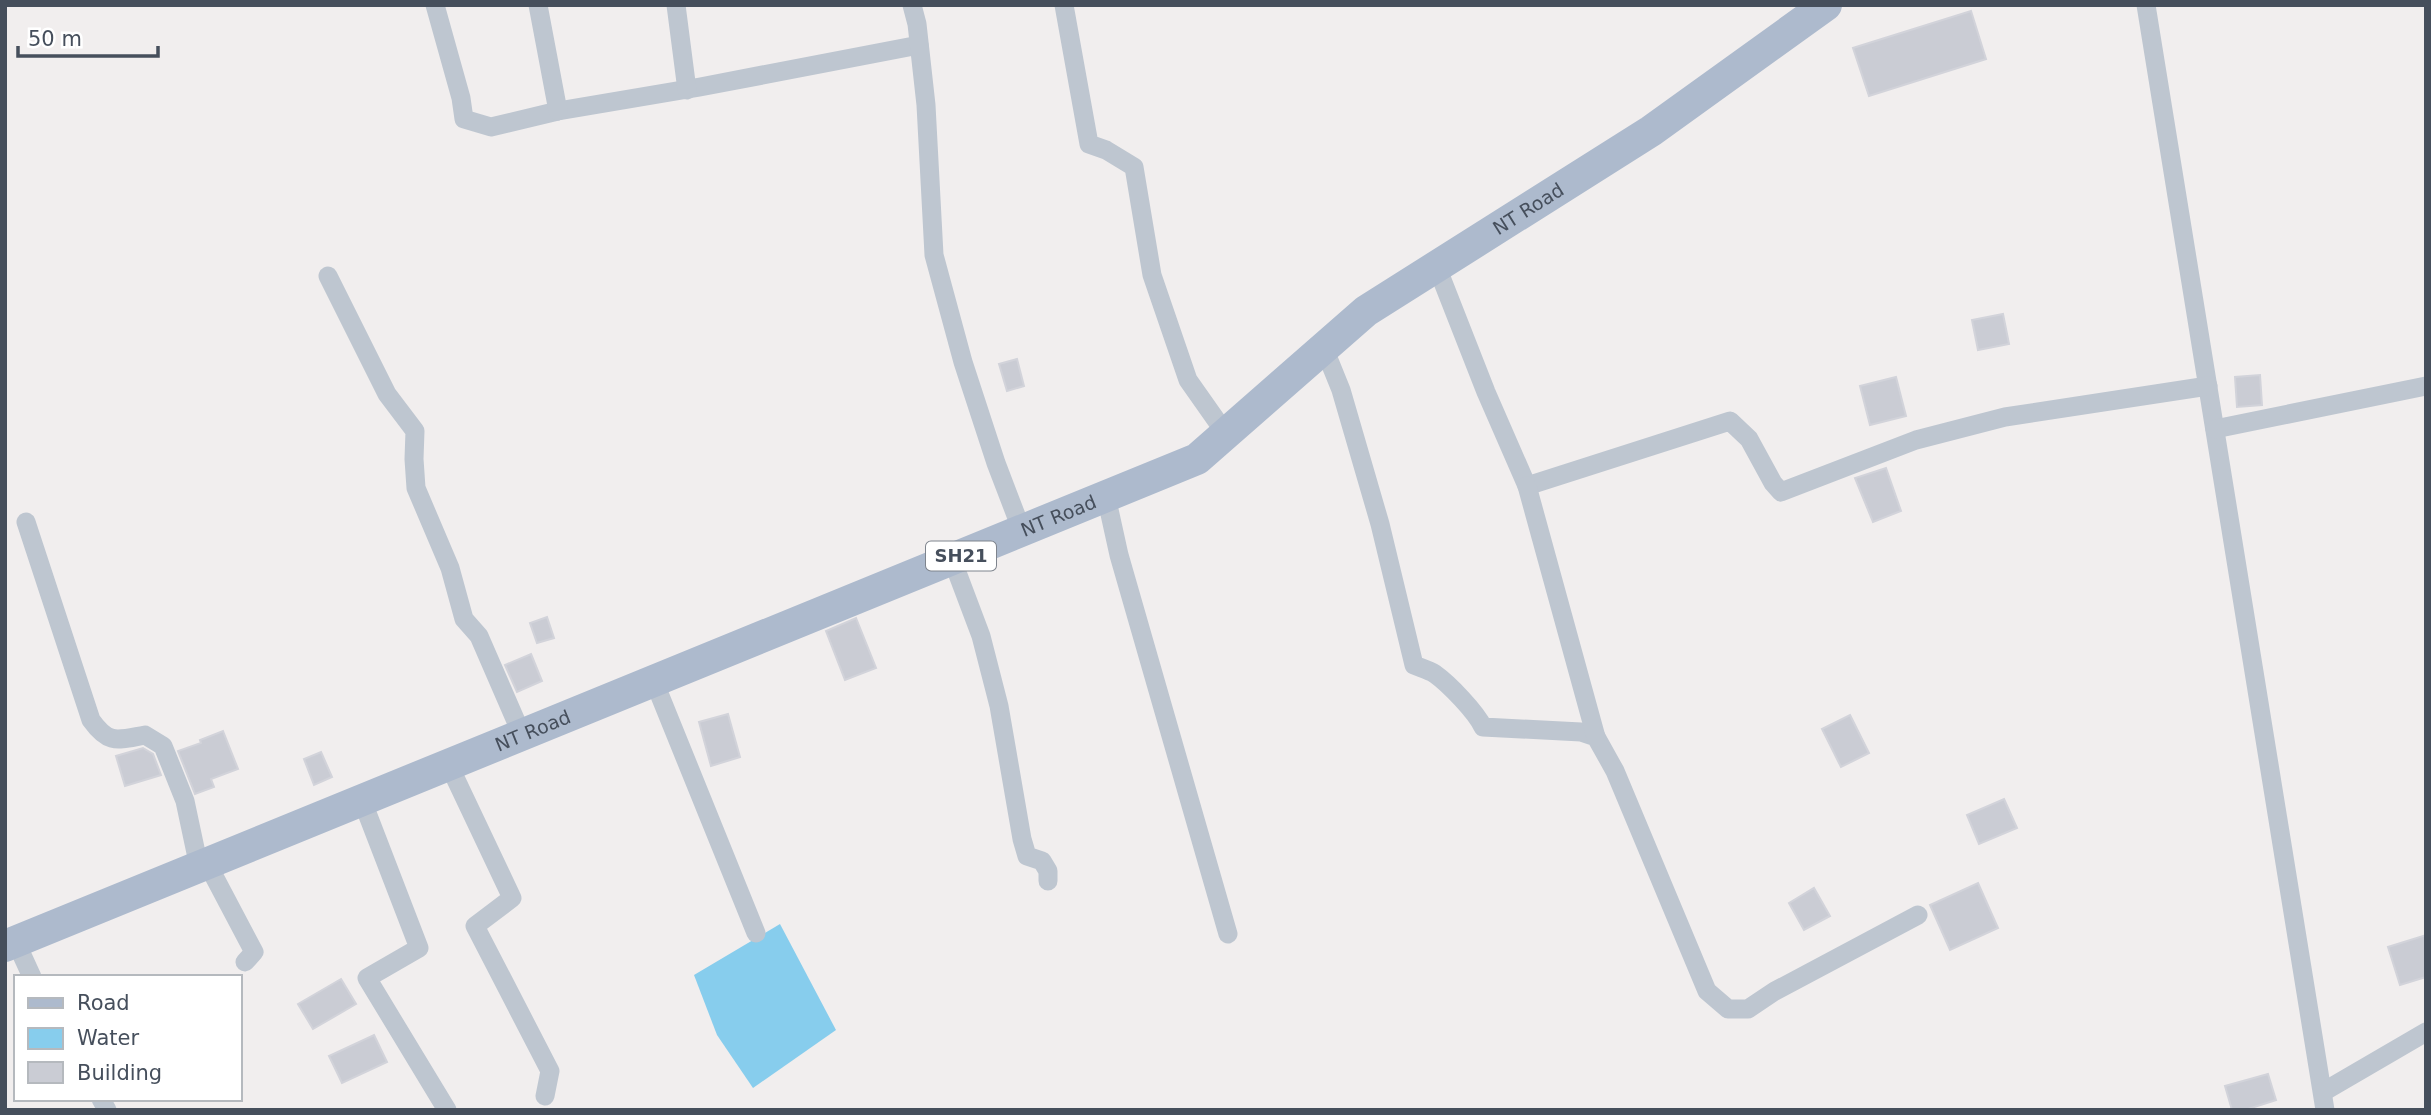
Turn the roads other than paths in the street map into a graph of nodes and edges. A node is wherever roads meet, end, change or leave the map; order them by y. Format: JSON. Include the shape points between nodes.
{"nodes":[{"id":1,"x":435,"y":5,"type":"edge"},
{"id":2,"x":538,"y":5,"type":"edge"},
{"id":3,"x":676,"y":5,"type":"edge"},
{"id":4,"x":912,"y":5,"type":"edge"},
{"id":5,"x":1064,"y":5,"type":"edge"},
{"id":6,"x":1826,"y":5,"type":"edge"},
{"id":7,"x":2146,"y":5,"type":"edge"},
{"id":8,"x":919,"y":45,"type":"junction"},
{"id":9,"x":687,"y":90,"type":"junction"},
{"id":10,"x":558,"y":111,"type":"junction"},
{"id":11,"x":1437,"y":267,"type":"junction"},
{"id":12,"x":328,"y":276,"type":"dead end"},
{"id":13,"x":1324,"y":348,"type":"junction"},
{"id":14,"x":2208,"y":386,"type":"junction"},
{"id":15,"x":2426,"y":386,"type":"edge"},
{"id":16,"x":2215,"y":429,"type":"junction"},
{"id":17,"x":1226,"y":434,"type":"junction"},
{"id":18,"x":1527,"y":486,"type":"junction"},
{"id":19,"x":1106,"y":496,"type":"junction"},
{"id":20,"x":26,"y":522,"type":"dead end"},
{"id":21,"x":1022,"y":531,"type":"junction"},
{"id":22,"x":952,"y":559,"type":"junction"},
{"id":23,"x":654,"y":681,"type":"junction"},
{"id":24,"x":523,"y":735,"type":"junction"},
{"id":25,"x":1596,"y":737,"type":"junction"},
{"id":26,"x":449,"y":765,"type":"junction"},
{"id":27,"x":362,"y":800,"type":"junction"},
{"id":28,"x":203,"y":865,"type":"junction"},
{"id":29,"x":1048,"y":881,"type":"dead end"},
{"id":30,"x":1918,"y":915,"type":"dead end"},
{"id":31,"x":756,"y":933,"type":"dead end"},
{"id":32,"x":1228,"y":934,"type":"dead end"},
{"id":33,"x":10,"y":944,"type":"edge"},
{"id":34,"x":245,"y":962,"type":"dead end"},
{"id":35,"x":31,"y":975,"type":"edge"},
{"id":36,"x":2426,"y":1032,"type":"edge"},
{"id":37,"x":545,"y":1096,"type":"dead end"},
{"id":38,"x":2324,"y":1101,"type":"edge"},
{"id":39,"x":447,"y":1110,"type":"edge"}],
"edges":[{"from":1,"to":10,"type":"street","via":[[464,119],[491,127]]},
{"from":2,"to":10,"type":"street"},
{"from":3,"to":9,"type":"street"},
{"from":4,"to":8,"type":"street"},
{"from":5,"to":17,"type":"street","via":[[1089,144],[1133,167],[1152,275],[1188,380]]},
{"from":6,"to":11,"type":"main road","name":"NT Road","number":"SH21","via":[[1651,131]]},
{"from":7,"to":14,"type":"street"},
{"from":8,"to":9,"type":"street"},
{"from":8,"to":21,"type":"street","via":[[934,255],[963,362]]},
{"from":9,"to":10,"type":"street"},
{"from":11,"to":13,"type":"main road","name":"NT Road","number":"SH21","via":[[1366,311]]},
{"from":11,"to":18,"type":"street"},
{"from":12,"to":24,"type":"street","via":[[387,394],[415,431],[416,488],[450,568],[464,619],[479,636]]},
{"from":13,"to":17,"type":"main road","name":"NT Road","number":"SH21"},
{"from":13,"to":25,"type":"street","via":[[1380,524],[1414,666],[1433,672],[1449,686],[1478,714],[1483,727],[1581,732]]},
{"from":14,"to":16,"type":"street"},
{"from":14,"to":18,"type":"street","via":[[2005,417],[1916,440],[1781,492],[1749,439],[1730,421]]},
{"from":15,"to":16,"type":"street"},
{"from":16,"to":38,"type":"street"},
{"from":17,"to":19,"type":"main road","name":"NT Road","number":"SH21","via":[[1197,459]]},
{"from":18,"to":25,"type":"street"},
{"from":19,"to":21,"type":"main road","name":"NT Road","number":"SH21"},
{"from":19,"to":32,"type":"street"},
{"from":20,"to":28,"type":"street","via":[[91,720],[102,735],[118,740],[145,735],[163,746]]},
{"from":21,"to":22,"type":"main road","name":"NT Road","number":"SH21"},
{"from":22,"to":23,"type":"main road","name":"NT Road","number":"SH21"},
{"from":22,"to":29,"type":"street","via":[[981,636],[999,706],[1027,856],[1042,861]]},
{"from":23,"to":24,"type":"main road","name":"NT Road","number":"SH21"},
{"from":23,"to":31,"type":"street"},
{"from":24,"to":26,"type":"main road","name":"NT Road","number":"SH21"},
{"from":25,"to":30,"type":"street","via":[[1615,771],[1707,991],[1728,1009],[1748,1009]]},
{"from":26,"to":27,"type":"main road","name":"NT Road","number":"SH21"},
{"from":26,"to":37,"type":"street","via":[[512,898],[475,926],[550,1071]]},
{"from":27,"to":28,"type":"main road","name":"NT Road","number":"SH21"},
{"from":27,"to":39,"type":"street","via":[[419,948],[367,978]]},
{"from":28,"to":33,"type":"main road","name":"NT Road","number":"SH21"},
{"from":28,"to":34,"type":"street","via":[[254,952]]},
{"from":33,"to":35,"type":"street"},
{"from":36,"to":38,"type":"street"}]}
